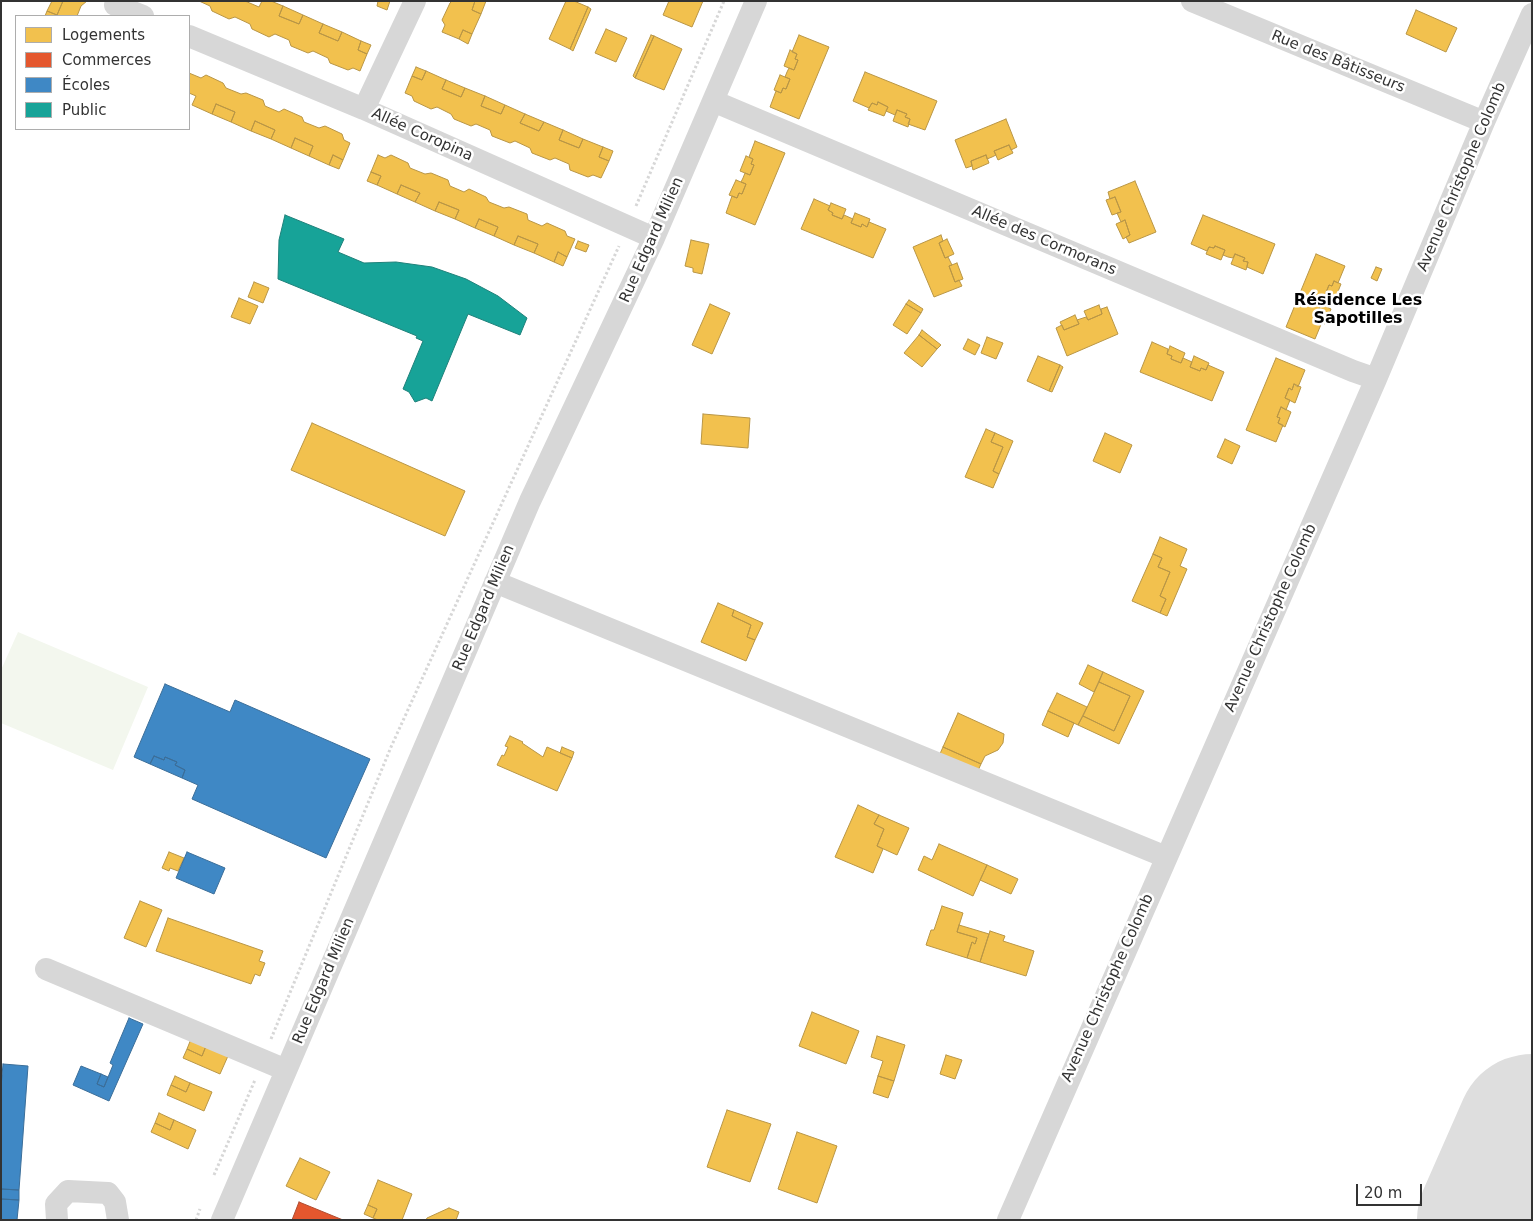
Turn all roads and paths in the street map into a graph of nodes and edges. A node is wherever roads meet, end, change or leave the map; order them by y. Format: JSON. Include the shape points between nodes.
{"nodes":[{"id":1,"x":415,"y":1,"type":"edge"},
{"id":2,"x":756,"y":1,"type":"edge"},
{"id":3,"x":1192,"y":1,"type":"edge"},
{"id":4,"x":114,"y":8,"type":"edge"},
{"id":5,"x":1532,"y":14,"type":"edge"},
{"id":6,"x":138,"y":15,"type":"edge"},
{"id":7,"x":190,"y":36,"type":"edge"},
{"id":8,"x":713,"y":101,"type":"junction"},
{"id":9,"x":364,"y":109,"type":"junction"},
{"id":10,"x":1484,"y":122,"type":"junction"},
{"id":11,"x":654,"y":238,"type":"junction"},
{"id":12,"x":1376,"y":379,"type":"junction"},
{"id":13,"x":495,"y":582,"type":"junction"},
{"id":14,"x":1166,"y":857,"type":"junction"},
{"id":15,"x":46,"y":969,"type":"dead end"},
{"id":16,"x":286,"y":1070,"type":"junction"},
{"id":17,"x":57,"y":1220,"type":"edge"},
{"id":18,"x":118,"y":1220,"type":"edge"},
{"id":19,"x":222,"y":1220,"type":"edge"},
{"id":20,"x":1008,"y":1220,"type":"edge"}],
"edges":[{"from":1,"to":9,"type":"street"},
{"from":2,"to":8,"type":"street","name":"Rue Edgard Milien"},
{"from":3,"to":10,"type":"street","name":"Rue des Bâtisseurs"},
{"from":4,"to":6,"type":"street"},
{"from":5,"to":10,"type":"street","name":"Avenue Christophe Colomb"},
{"from":7,"to":9,"type":"street","name":"Allée Coropina"},
{"from":8,"to":11,"type":"street","name":"Rue Edgard Milien"},
{"from":8,"to":12,"type":"street","name":"Allée des Cormorans"},
{"from":9,"to":11,"type":"street","name":"Allée Coropina"},
{"from":10,"to":12,"type":"street","name":"Avenue Christophe Colomb"},
{"from":11,"to":13,"type":"street","name":"Rue Edgard Milien","via":[[530,500]]},
{"from":12,"to":14,"type":"street","name":"Avenue Christophe Colomb"},
{"from":13,"to":14,"type":"street"},
{"from":13,"to":16,"type":"street","name":"Rue Edgard Milien"},
{"from":14,"to":20,"type":"street","name":"Avenue Christophe Colomb"},
{"from":15,"to":16,"type":"street"},
{"from":16,"to":19,"type":"street","name":"Rue Edgard Milien"},
{"from":17,"to":18,"type":"street","via":[[56,1204],[68,1191],[108,1194],[115,1202]]}]}
